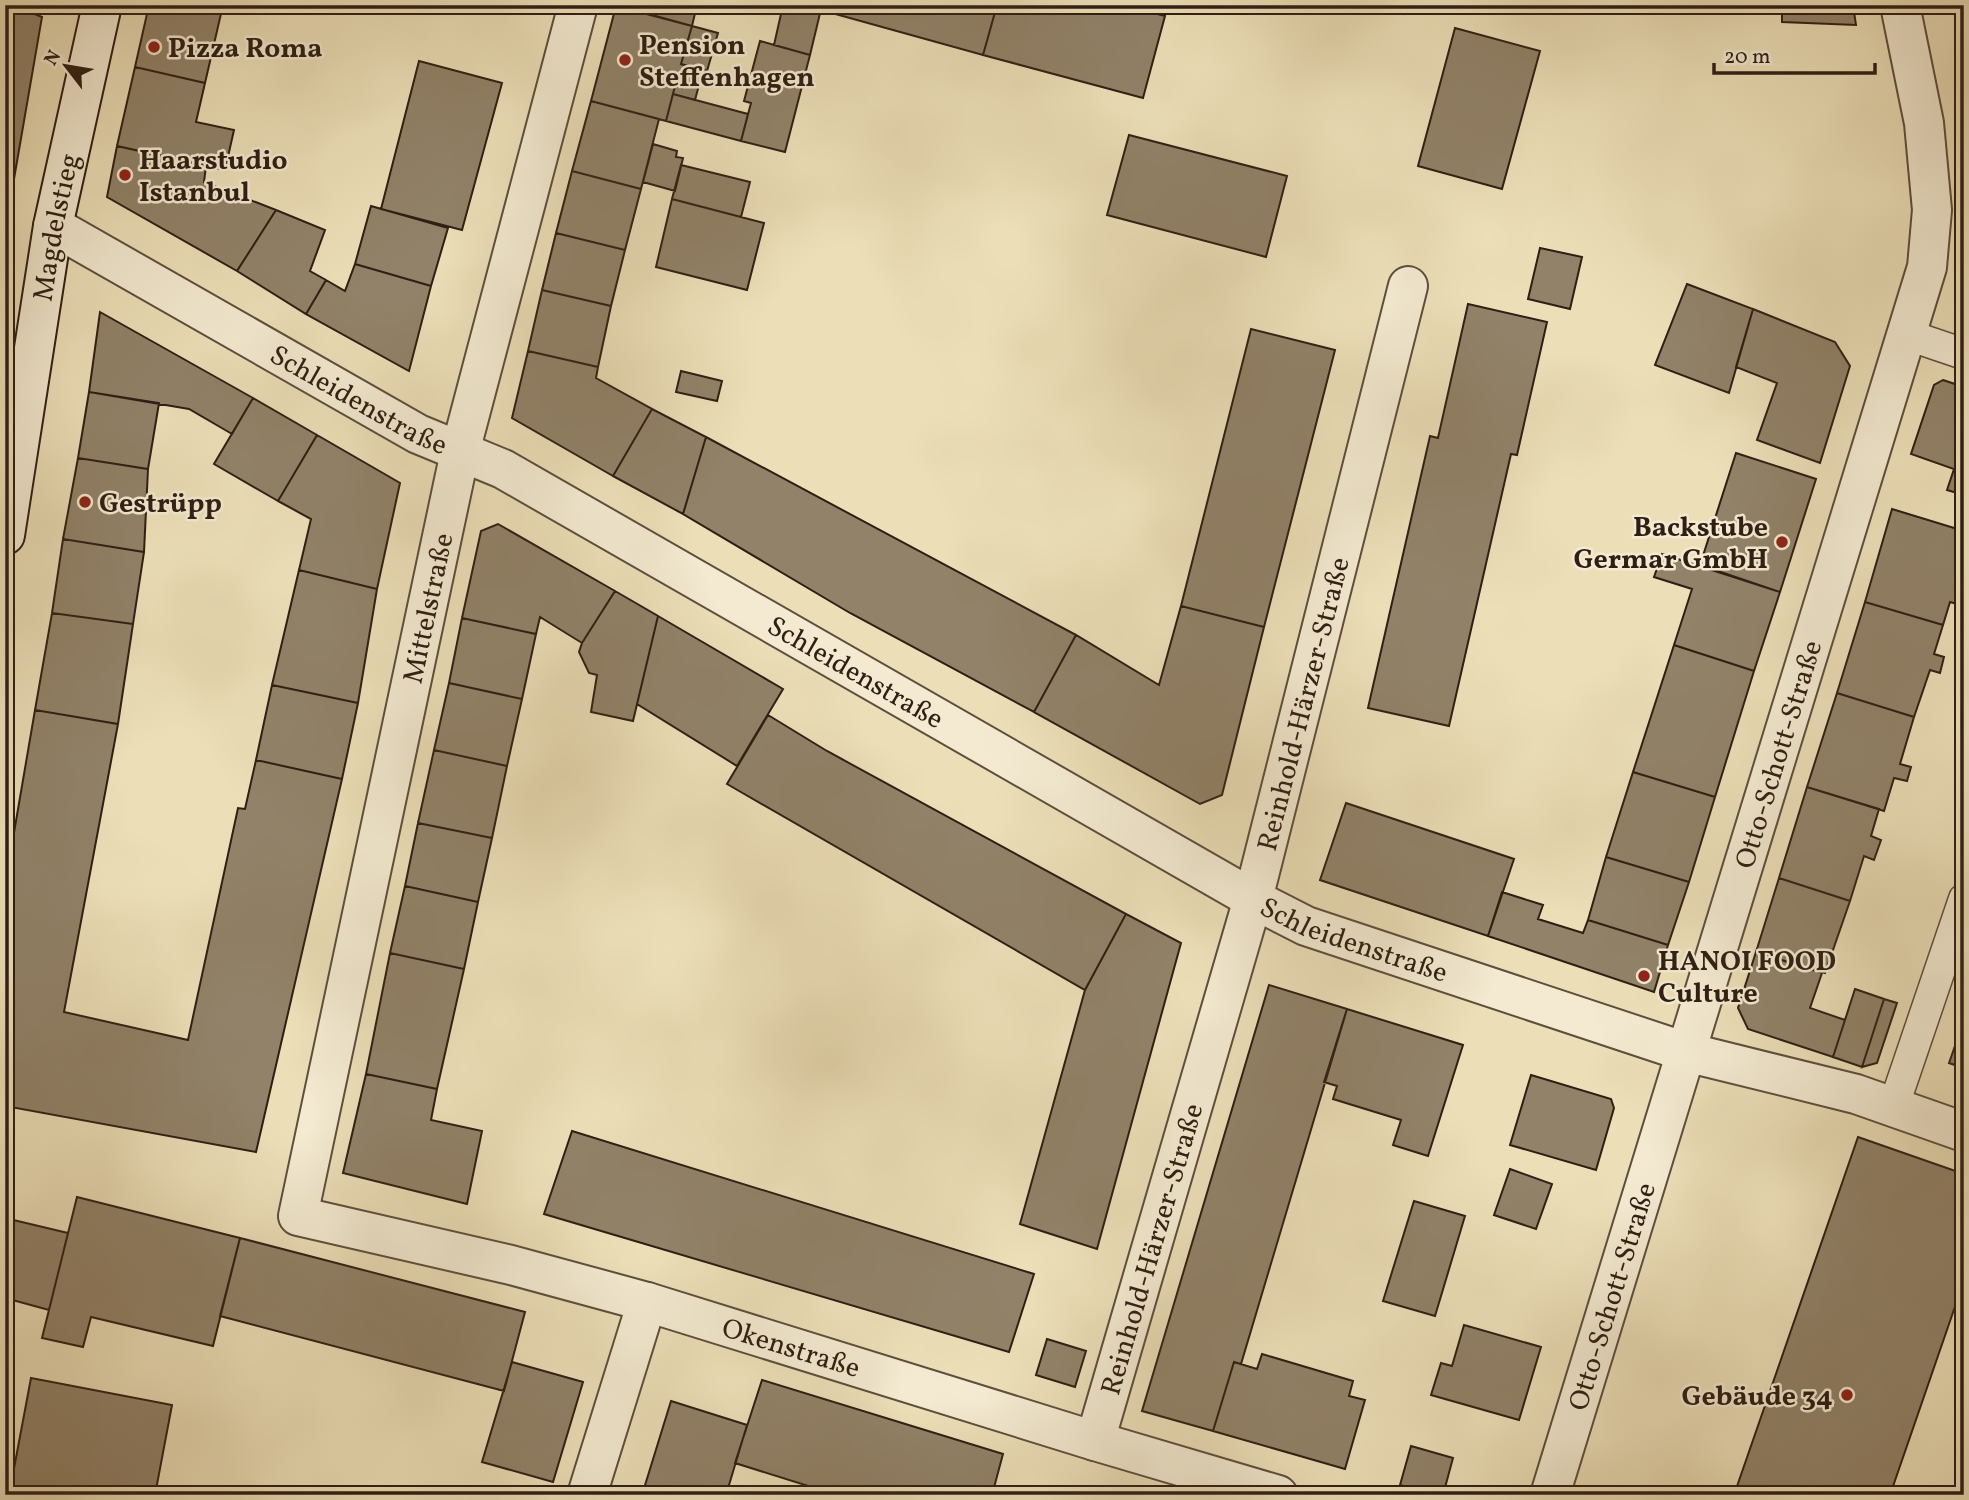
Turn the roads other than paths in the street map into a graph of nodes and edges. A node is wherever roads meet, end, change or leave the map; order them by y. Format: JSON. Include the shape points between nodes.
{"nodes":[{"id":1,"x":102,"y":5,"type":"edge"},
{"id":2,"x":578,"y":5,"type":"edge"},
{"id":3,"x":1900,"y":5,"type":"edge"},
{"id":4,"x":53,"y":226,"type":"junction"},
{"id":5,"x":1408,"y":286,"type":"dead end"},
{"id":6,"x":1905,"y":334,"type":"junction"},
{"id":7,"x":1964,"y":354,"type":"edge"},
{"id":8,"x":460,"y":452,"type":"junction"},
{"id":9,"x":5,"y":535,"type":"edge"},
{"id":10,"x":1253,"y":899,"type":"junction"},
{"id":11,"x":1964,"y":899,"type":"edge"},
{"id":12,"x":1686,"y":1052,"type":"junction"},
{"id":13,"x":1894,"y":1108,"type":"junction"},
{"id":14,"x":1964,"y":1132,"type":"edge"},
{"id":15,"x":298,"y":1216,"type":"joint"},
{"id":16,"x":647,"y":1303,"type":"junction"},
{"id":17,"x":1095,"y":1441,"type":"junction"},
{"id":18,"x":587,"y":1495,"type":"edge"},
{"id":19,"x":1278,"y":1495,"type":"edge"},
{"id":20,"x":1550,"y":1495,"type":"edge"}],
"edges":[{"from":1,"to":4,"type":"street","name":"Magdelstieg"},
{"from":2,"to":8,"type":"street","name":"Mittelstraße"},
{"from":3,"to":6,"type":"street","name":"Otto-Schott-Straße","via":[[1924,122],[1932,210],[1927,267]]},
{"from":4,"to":8,"type":"street","name":"Schleidenstraße","via":[[418,434]]},
{"from":4,"to":9,"type":"street","name":"Magdelstieg"},
{"from":5,"to":10,"type":"street","name":"Reinhold-Härzer-Straße"},
{"from":6,"to":7,"type":"lane"},
{"from":6,"to":12,"type":"street","name":"Otto-Schott-Straße"},
{"from":8,"to":10,"type":"street","name":"Schleidenstraße","via":[[503,470]]},
{"from":8,"to":15,"type":"street","name":"Mittelstraße"},
{"from":10,"to":12,"type":"street","name":"Schleidenstraße","via":[[1306,926]]},
{"from":10,"to":17,"type":"street","name":"Reinhold-Härzer-Straße"},
{"from":11,"to":13,"type":"lane"},
{"from":12,"to":13,"type":"street","name":"Schleidenstraße","via":[[1856,1094]]},
{"from":12,"to":20,"type":"street","name":"Otto-Schott-Straße"},
{"from":13,"to":14,"type":"street","name":"Schleidenstraße"},
{"from":15,"to":16,"type":"street","name":"Okenstraße","via":[[511,1265]]},
{"from":16,"to":17,"type":"street","name":"Okenstraße"},
{"from":16,"to":18,"type":"street"},
{"from":17,"to":19,"type":"street","name":"Okenstraße"}]}
